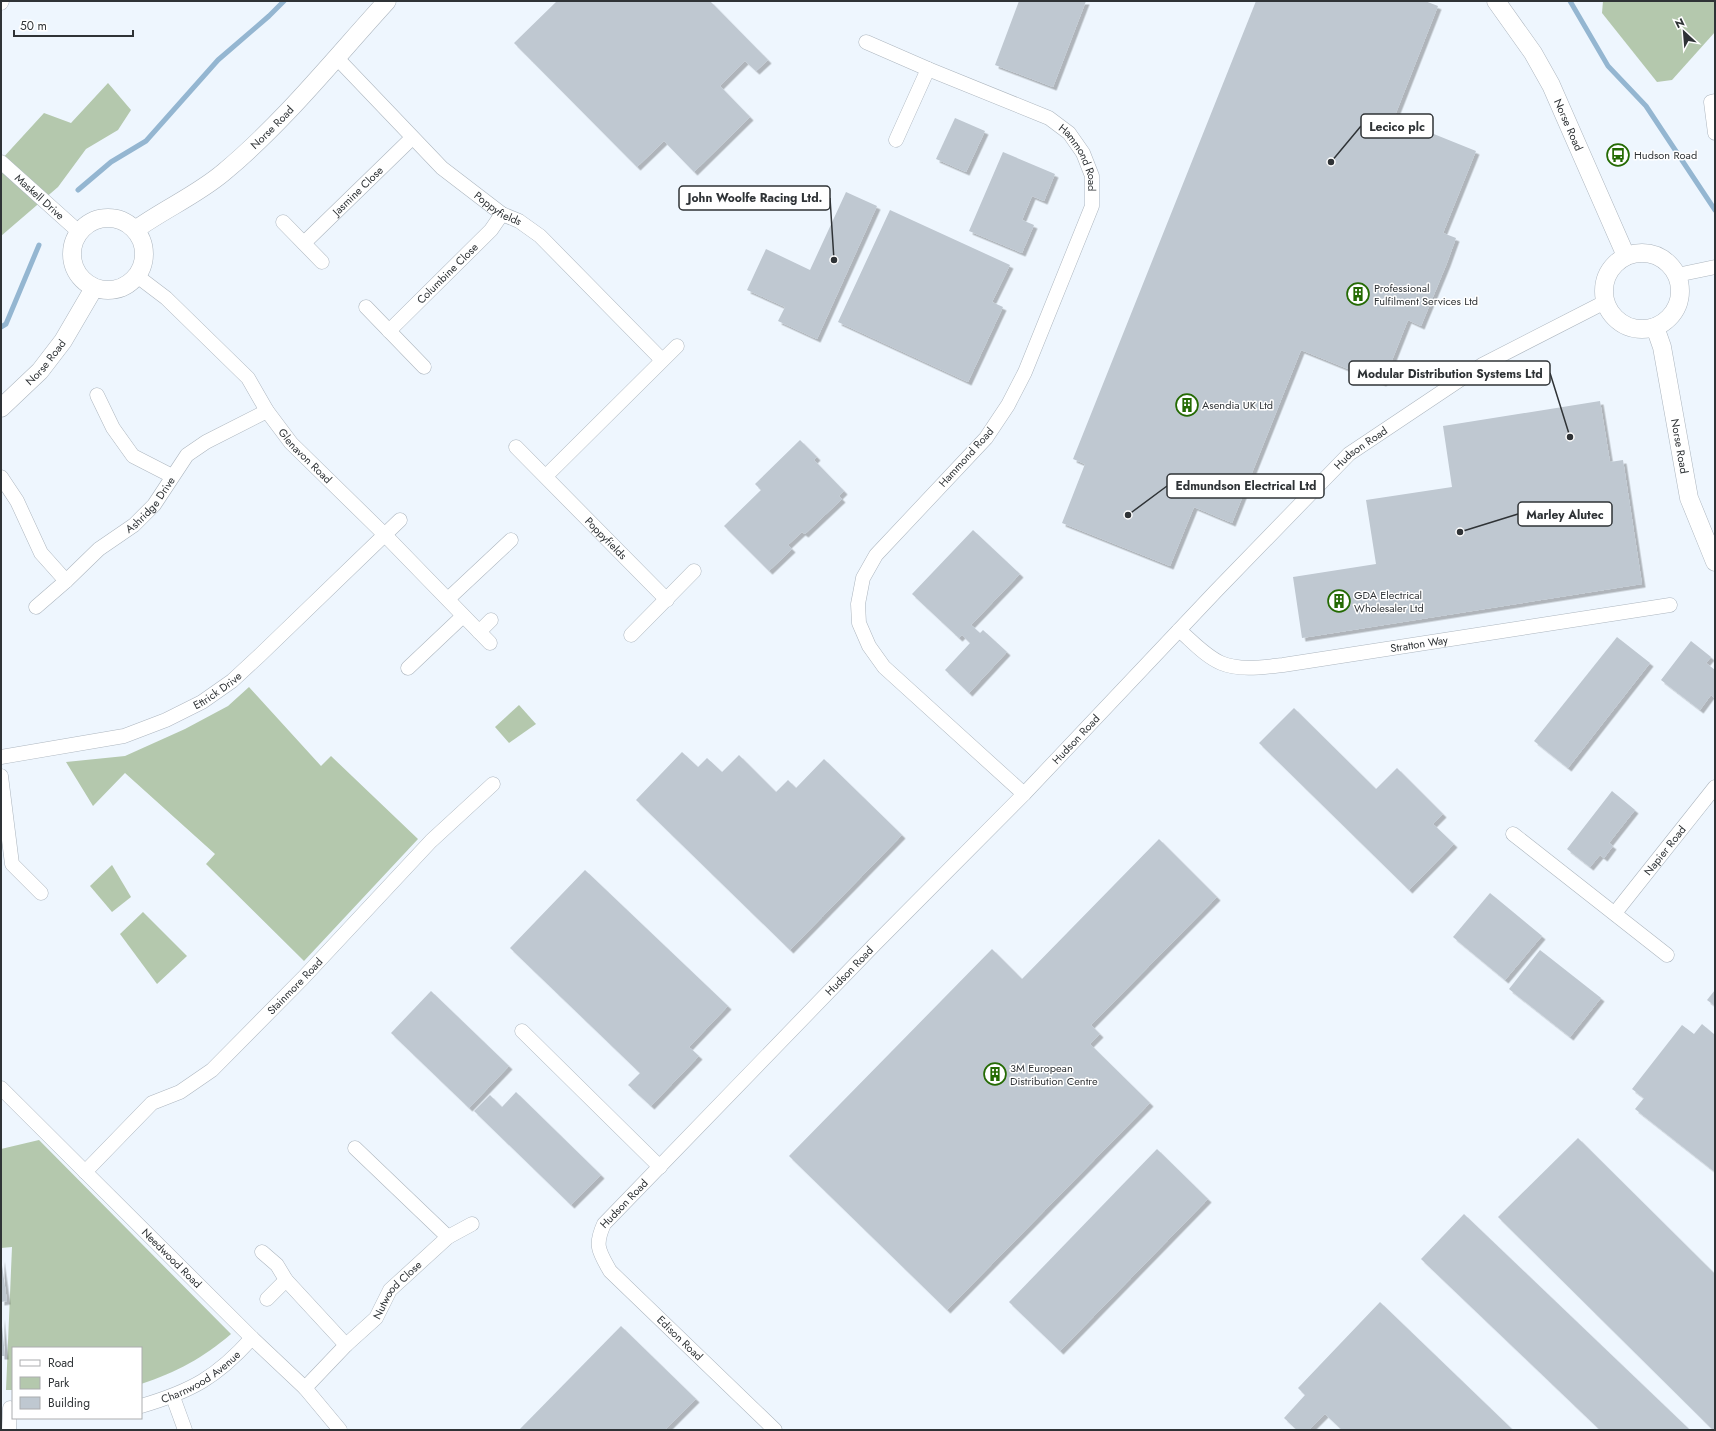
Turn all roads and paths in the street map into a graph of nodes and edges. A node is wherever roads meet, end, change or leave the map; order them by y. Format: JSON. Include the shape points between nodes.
{"nodes":[{"id":1,"x":387,"y":1,"type":"edge"},
{"id":2,"x":1496,"y":1,"type":"edge"},
{"id":3,"x":866,"y":42,"type":"dead end"},
{"id":4,"x":336,"y":57,"type":"junction"},
{"id":5,"x":928,"y":69,"type":"junction"},
{"id":6,"x":1715,"y":101,"type":"edge"},
{"id":7,"x":1715,"y":133,"type":"edge"},
{"id":8,"x":412,"y":138,"type":"junction"},
{"id":9,"x":896,"y":140,"type":"dead end"},
{"id":10,"x":1,"y":162,"type":"edge"},
{"id":11,"x":502,"y":214,"type":"junction"},
{"id":12,"x":283,"y":222,"type":"dead end"},
{"id":13,"x":135,"y":230,"type":"junction"},
{"id":14,"x":79,"y":232,"type":"junction"},
{"id":15,"x":304,"y":243,"type":"junction"},
{"id":16,"x":1626,"y":256,"type":"junction"},
{"id":17,"x":322,"y":262,"type":"dead end"},
{"id":18,"x":1715,"y":267,"type":"edge"},
{"id":19,"x":1677,"y":275,"type":"junction"},
{"id":20,"x":137,"y":276,"type":"junction"},
{"id":21,"x":94,"y":288,"type":"junction"},
{"id":22,"x":1605,"y":302,"type":"junction"},
{"id":23,"x":366,"y":307,"type":"dead end"},
{"id":24,"x":1655,"y":327,"type":"junction"},
{"id":25,"x":389,"y":331,"type":"junction"},
{"id":26,"x":677,"y":346,"type":"dead end"},
{"id":27,"x":662,"y":360,"type":"junction"},
{"id":28,"x":424,"y":367,"type":"dead end"},
{"id":29,"x":97,"y":395,"type":"dead end"},
{"id":30,"x":1,"y":408,"type":"edge"},
{"id":31,"x":267,"y":411,"type":"junction"},
{"id":32,"x":516,"y":447,"type":"dead end"},
{"id":33,"x":172,"y":476,"type":"junction"},
{"id":34,"x":546,"y":476,"type":"junction"},
{"id":35,"x":2,"y":481,"type":"edge"},
{"id":36,"x":400,"y":520,"type":"dead end"},
{"id":37,"x":384,"y":534,"type":"junction"},
{"id":38,"x":511,"y":540,"type":"dead end"},
{"id":39,"x":1715,"y":562,"type":"edge"},
{"id":40,"x":694,"y":571,"type":"dead end"},
{"id":41,"x":66,"y":581,"type":"junction"},
{"id":42,"x":448,"y":599,"type":"junction"},
{"id":43,"x":668,"y":600,"type":"junction"},
{"id":44,"x":1670,"y":605,"type":"dead end"},
{"id":45,"x":36,"y":607,"type":"dead end"},
{"id":46,"x":463,"y":616,"type":"junction"},
{"id":47,"x":491,"y":620,"type":"dead end"},
{"id":48,"x":1180,"y":630,"type":"junction"},
{"id":49,"x":479,"y":632,"type":"junction"},
{"id":50,"x":632,"y":635,"type":"dead end"},
{"id":51,"x":490,"y":643,"type":"dead end"},
{"id":52,"x":408,"y":668,"type":"dead end"},
{"id":53,"x":1,"y":757,"type":"edge"},
{"id":54,"x":1,"y":776,"type":"edge"},
{"id":55,"x":493,"y":784,"type":"dead end"},
{"id":56,"x":1715,"y":787,"type":"edge"},
{"id":57,"x":1024,"y":794,"type":"junction"},
{"id":58,"x":1513,"y":834,"type":"dead end"},
{"id":59,"x":41,"y":893,"type":"dead end"},
{"id":60,"x":1615,"y":913,"type":"junction"},
{"id":61,"x":1667,"y":955,"type":"dead end"},
{"id":62,"x":522,"y":1031,"type":"dead end"},
{"id":63,"x":1,"y":1088,"type":"edge"},
{"id":64,"x":355,"y":1148,"type":"dead end"},
{"id":65,"x":660,"y":1167,"type":"junction"},
{"id":66,"x":85,"y":1172,"type":"junction"},
{"id":67,"x":472,"y":1224,"type":"dead end"},
{"id":68,"x":448,"y":1237,"type":"junction"},
{"id":69,"x":598,"y":1239,"type":"joint"},
{"id":70,"x":262,"y":1252,"type":"dead end"},
{"id":71,"x":286,"y":1280,"type":"junction"},
{"id":72,"x":267,"y":1299,"type":"dead end"},
{"id":73,"x":252,"y":1338,"type":"junction"},
{"id":74,"x":346,"y":1345,"type":"junction"},
{"id":75,"x":305,"y":1388,"type":"junction"},
{"id":76,"x":173,"y":1397,"type":"junction"},
{"id":77,"x":142,"y":1406,"type":"edge"},
{"id":78,"x":8,"y":1408,"type":"edge"},
{"id":79,"x":9,"y":1430,"type":"edge"},
{"id":80,"x":185,"y":1430,"type":"edge"},
{"id":81,"x":340,"y":1430,"type":"edge"},
{"id":82,"x":775,"y":1430,"type":"edge"}],
"edges":[{"from":1,"to":4,"type":"street","name":"Norse Road"},
{"from":2,"to":16,"type":"street","name":"Norse Road","via":[[1533,53],[1551,85]]},
{"from":3,"to":5,"type":"street","name":"Hammond Road"},
{"from":4,"to":8,"type":"street","name":"Poppyfields"},
{"from":4,"to":13,"type":"street","name":"Norse Road","via":[[280,120],[224,172],[193,195],[159,213]]},
{"from":5,"to":9,"type":"street"},
{"from":5,"to":57,"type":"street","name":"Hammond Road","via":[[1049,118],[1069,133],[1082,153],[1092,176],[1092,206],[1025,372],[1008,405],[986,438],[876,555],[863,578],[858,604],[859,623],[869,646],[884,667]]},
{"from":6,"to":7,"type":"street","via":[[1711,102]]},
{"from":8,"to":11,"type":"street","name":"Poppyfields","via":[[442,168]]},
{"from":8,"to":15,"type":"street","name":"Jasmine Close"},
{"from":10,"to":14,"type":"street","name":"Maskell Drive"},
{"from":11,"to":25,"type":"street","name":"Columbine Close","via":[[491,230]]},
{"from":11,"to":27,"type":"street","name":"Poppyfields","via":[[519,221],[540,236]]},
{"from":12,"to":15,"type":"street"},
{"from":13,"to":14,"type":"street","via":[[125,222],[112,218],[92,221]]},
{"from":13,"to":20,"type":"street","via":[[143,243],[144,262]]},
{"from":14,"to":21,"type":"street","via":[[73,244],[72,259],[80,278]]},
{"from":15,"to":17,"type":"street"},
{"from":16,"to":19,"type":"street","via":[[1642,253],[1657,256],[1668,263]]},
{"from":16,"to":22,"type":"street","via":[[1608,273],[1604,288]]},
{"from":18,"to":19,"type":"street"},
{"from":19,"to":24,"type":"street","via":[[1680,288],[1679,302],[1673,314]]},
{"from":20,"to":21,"type":"street","via":[[126,286],[110,290]]},
{"from":20,"to":31,"type":"street","name":"Glenavon Road","via":[[166,298],[248,378]]},
{"from":21,"to":30,"type":"street","name":"Norse Road","via":[[63,341],[40,371]]},
{"from":22,"to":24,"type":"street","via":[[1615,318],[1626,326],[1642,330]]},
{"from":22,"to":48,"type":"street","name":"Hudson Road","via":[[1482,365],[1350,454]]},
{"from":23,"to":25,"type":"street"},
{"from":24,"to":39,"type":"street","name":"Norse Road","via":[[1662,347],[1690,498]]},
{"from":25,"to":28,"type":"street"},
{"from":26,"to":27,"type":"street"},
{"from":27,"to":34,"type":"street"},
{"from":29,"to":33,"type":"street","via":[[113,428],[133,456]]},
{"from":31,"to":33,"type":"street","name":"Ashridge Drive","via":[[194,450],[187,455]]},
{"from":31,"to":37,"type":"street","name":"Glenavon Road","via":[[291,443]]},
{"from":32,"to":34,"type":"street","name":"Poppyfields"},
{"from":33,"to":41,"type":"street","name":"Ashridge Drive","via":[[154,505],[134,525],[98,549]]},
{"from":34,"to":43,"type":"street","name":"Poppyfields"},
{"from":35,"to":41,"type":"street","via":[[17,500],[41,553]]},
{"from":36,"to":37,"type":"street","name":"Ettrick Drive"},
{"from":37,"to":42,"type":"street","name":"Glenavon Road"},
{"from":37,"to":53,"type":"street","name":"Ettrick Drive","via":[[232,681],[202,702],[166,720],[124,736]]},
{"from":38,"to":42,"type":"street"},
{"from":40,"to":43,"type":"street"},
{"from":41,"to":45,"type":"street","name":"Ashridge Drive"},
{"from":42,"to":46,"type":"street","name":"Glenavon Road"},
{"from":43,"to":50,"type":"street"},
{"from":44,"to":48,"type":"street","name":"Stratton Way","via":[[1250,668],[1221,663],[1199,648]]},
{"from":46,"to":49,"type":"street","name":"Glenavon Road"},
{"from":46,"to":52,"type":"street"},
{"from":47,"to":49,"type":"street"},
{"from":48,"to":57,"type":"street","name":"Hudson Road"},
{"from":49,"to":51,"type":"street","name":"Glenavon Road"},
{"from":54,"to":59,"type":"street","via":[[12,864]]},
{"from":55,"to":66,"type":"street","name":"Stainmore Road","via":[[431,841],[303,978],[212,1070],[180,1092],[152,1103]]},
{"from":56,"to":60,"type":"street","name":"Napier Road"},
{"from":57,"to":65,"type":"street","name":"Hudson Road"},
{"from":58,"to":60,"type":"street"},
{"from":60,"to":61,"type":"street"},
{"from":62,"to":65,"type":"street"},
{"from":63,"to":66,"type":"street","name":"Needwood Road"},
{"from":64,"to":68,"type":"street"},
{"from":65,"to":69,"type":"street","name":"Hudson Road","via":[[604,1224]]},
{"from":66,"to":73,"type":"street","name":"Needwood Road"},
{"from":67,"to":68,"type":"street","name":"Nutwood Close"},
{"from":68,"to":74,"type":"street","name":"Nutwood Close","via":[[390,1290],[376,1318]]},
{"from":69,"to":82,"type":"street","name":"Edison Road","via":[[601,1254],[610,1271]]},
{"from":70,"to":71,"type":"street","via":[[277,1265]]},
{"from":71,"to":72,"type":"street"},
{"from":71,"to":74,"type":"street"},
{"from":73,"to":75,"type":"street","name":"Needwood Road"},
{"from":73,"to":76,"type":"street","name":"Charnwood Avenue","via":[[235,1357],[207,1380]]},
{"from":74,"to":75,"type":"street","name":"Nutwood Close"},
{"from":75,"to":81,"type":"street","name":"Needwood Road"},
{"from":76,"to":77,"type":"street","name":"Charnwood Avenue"},
{"from":76,"to":80,"type":"street"},
{"from":78,"to":79,"type":"street"}]}
